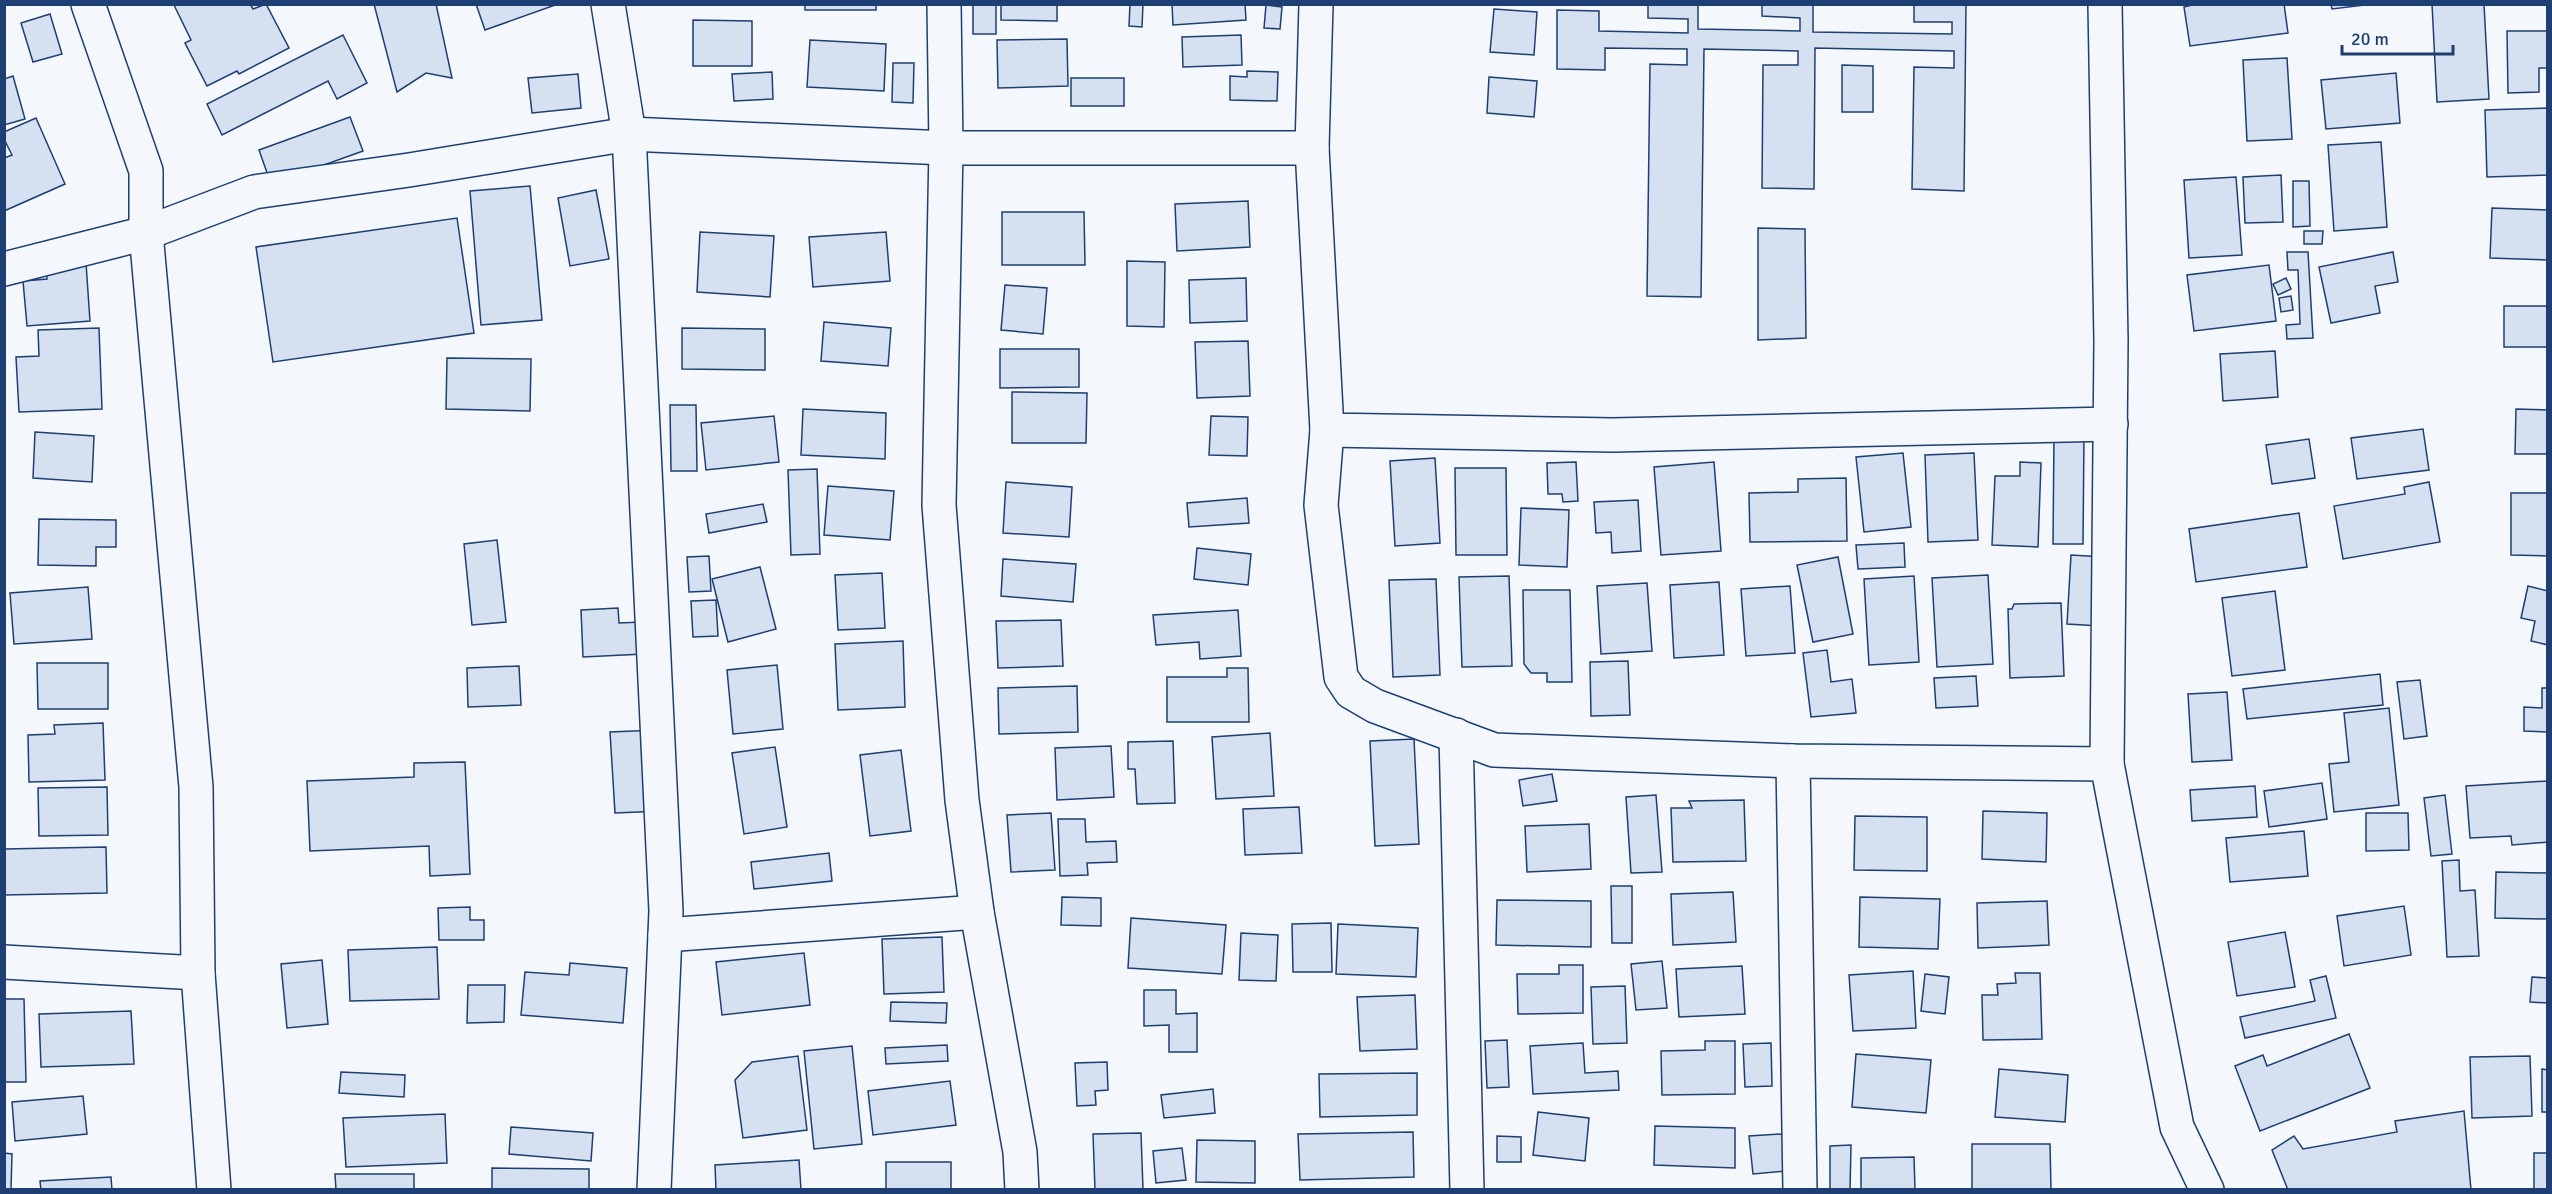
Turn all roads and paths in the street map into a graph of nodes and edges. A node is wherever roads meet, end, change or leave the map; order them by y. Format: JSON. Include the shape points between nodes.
{"nodes":[{"id":1,"x":88,"y":4,"type":"edge"},
{"id":2,"x":608,"y":4,"type":"edge"},
{"id":3,"x":944,"y":4,"type":"edge"},
{"id":4,"x":1316,"y":4,"type":"edge"},
{"id":5,"x":2105,"y":4,"type":"edge"},
{"id":6,"x":629,"y":134,"type":"junction"},
{"id":7,"x":946,"y":148,"type":"junction"},
{"id":8,"x":1312,"y":148,"type":"junction"},
{"id":9,"x":146,"y":232,"type":"junction"},
{"id":10,"x":4,"y":269,"type":"edge"},
{"id":11,"x":2111,"y":424,"type":"junction"},
{"id":12,"x":1327,"y":430,"type":"junction"},
{"id":13,"x":1456,"y":735,"type":"junction"},
{"id":14,"x":1792,"y":761,"type":"junction"},
{"id":15,"x":2107,"y":764,"type":"junction"},
{"id":16,"x":977,"y":912,"type":"junction"},
{"id":17,"x":665,"y":935,"type":"junction"},
{"id":18,"x":4,"y":962,"type":"edge"},
{"id":19,"x":198,"y":973,"type":"junction"},
{"id":20,"x":214,"y":1190,"type":"edge"},
{"id":21,"x":654,"y":1190,"type":"edge"},
{"id":22,"x":1022,"y":1190,"type":"edge"},
{"id":23,"x":1467,"y":1190,"type":"edge"},
{"id":24,"x":1800,"y":1190,"type":"edge"},
{"id":25,"x":2207,"y":1190,"type":"edge"}],
"edges":[{"from":1,"to":9,"type":"street","via":[[146,171]]},
{"from":2,"to":6,"type":"street"},
{"from":3,"to":7,"type":"street"},
{"from":4,"to":8,"type":"street"},
{"from":5,"to":11,"type":"street"},
{"from":6,"to":7,"type":"street"},
{"from":6,"to":9,"type":"street","via":[[254,192]]},
{"from":6,"to":17,"type":"street"},
{"from":7,"to":8,"type":"street"},
{"from":7,"to":16,"type":"street","via":[[939,505],[962,800]]},
{"from":8,"to":12,"type":"street"},
{"from":9,"to":10,"type":"street"},
{"from":9,"to":19,"type":"street","via":[[196,787]]},
{"from":11,"to":12,"type":"street","via":[[1613,435]]},
{"from":11,"to":15,"type":"street"},
{"from":12,"to":13,"type":"street","via":[[1320,505],[1341,677],[1351,692],[1375,706]]},
{"from":13,"to":14,"type":"street","via":[[1494,750]]},
{"from":13,"to":23,"type":"street"},
{"from":14,"to":15,"type":"street"},
{"from":14,"to":24,"type":"street"},
{"from":15,"to":25,"type":"street","via":[[2177,1127]]},
{"from":16,"to":17,"type":"street"},
{"from":16,"to":22,"type":"street","via":[[1020,1152]]},
{"from":17,"to":21,"type":"street"},
{"from":18,"to":19,"type":"street"},
{"from":19,"to":20,"type":"street"}]}
